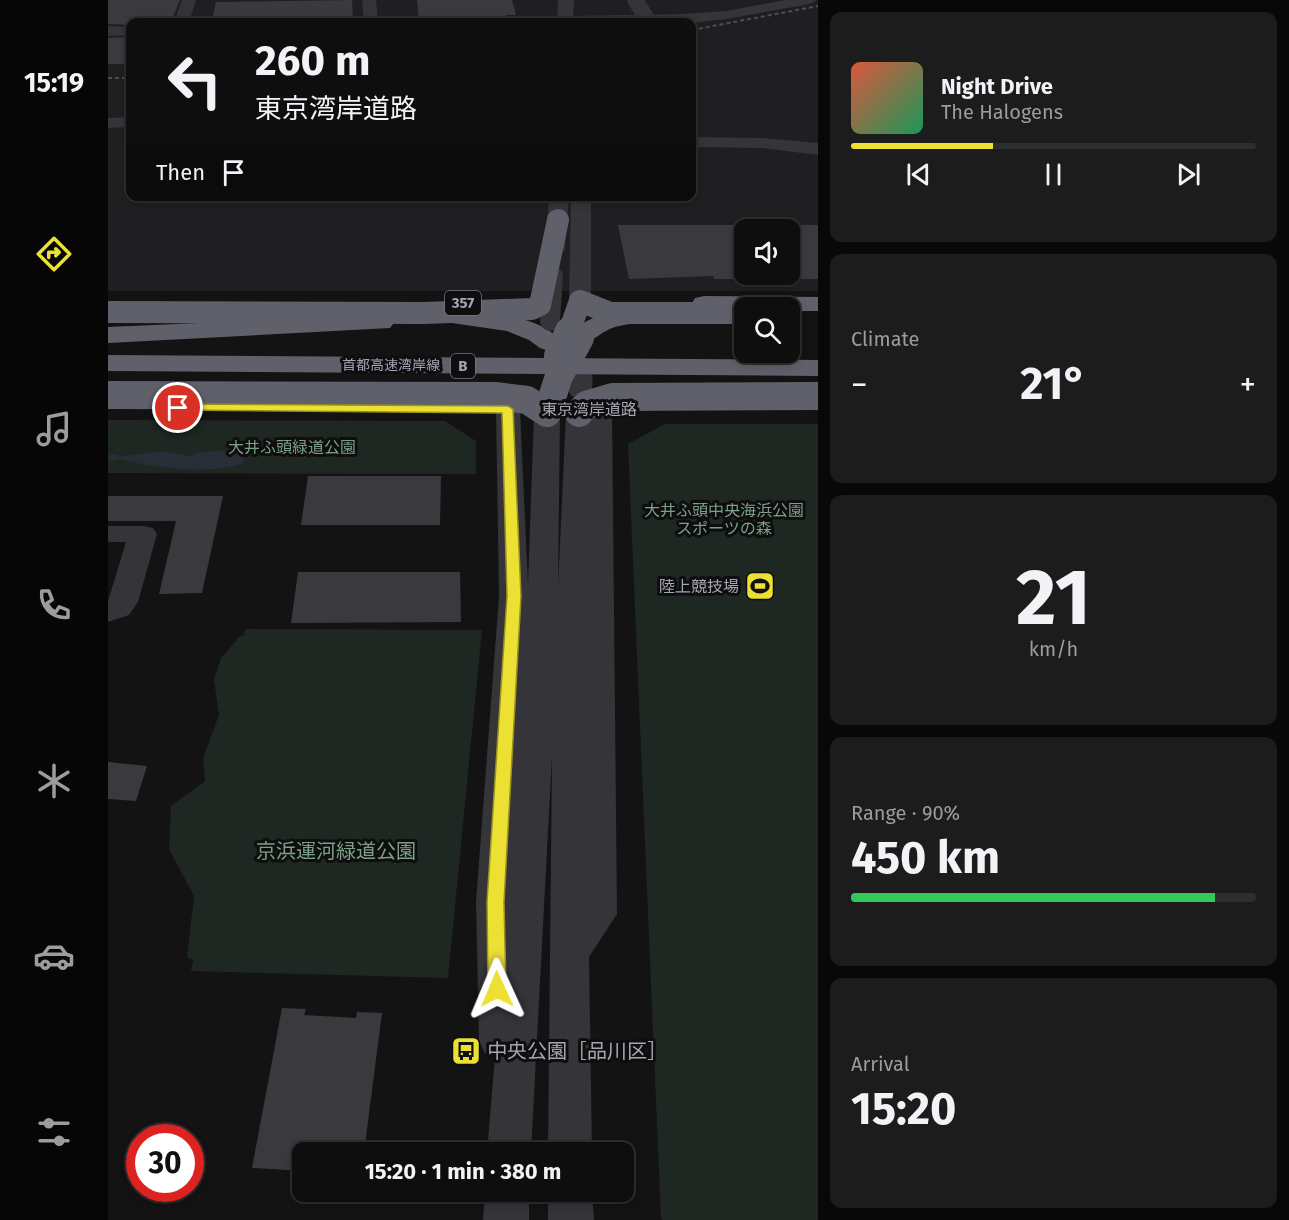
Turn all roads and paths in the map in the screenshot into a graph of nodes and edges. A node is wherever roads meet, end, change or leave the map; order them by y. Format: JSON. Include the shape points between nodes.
{"nodes":[{"id":1,"x":189,"y":0,"type":"edge"},
{"id":2,"x":369,"y":0,"type":"edge"},
{"id":3,"x":566,"y":0,"type":"edge"},
{"id":4,"x":582,"y":0,"type":"edge"},
{"id":5,"x":622,"y":0,"type":"edge"},
{"id":6,"x":635,"y":0,"type":"edge"},
{"id":7,"x":652,"y":0,"type":"edge"},
{"id":8,"x":810,"y":0,"type":"edge"},
{"id":9,"x":542,"y":16,"type":"edge"},
{"id":10,"x":183,"y":18,"type":"edge"},
{"id":11,"x":371,"y":18,"type":"edge"},
{"id":12,"x":565,"y":18,"type":"edge"},
{"id":13,"x":582,"y":18,"type":"edge"},
{"id":14,"x":588,"y":18,"type":"edge"},
{"id":15,"x":633,"y":18,"type":"edge"},
{"id":16,"x":653,"y":18,"type":"edge"},
{"id":17,"x":655,"y":18,"type":"edge"},
{"id":18,"x":691,"y":18,"type":"edge"},
{"id":19,"x":126,"y":31,"type":"edge"},
{"id":20,"x":108,"y":32,"type":"edge"},
{"id":21,"x":108,"y":123,"type":"edge"},
{"id":22,"x":126,"y":123,"type":"edge"},
{"id":23,"x":696,"y":142,"type":"edge"},
{"id":24,"x":818,"y":149,"type":"edge"},
{"id":25,"x":581,"y":201,"type":"edge"},
{"id":26,"x":558,"y":208,"type":"edge"},
{"id":27,"x":580,"y":301,"type":"junction"},
{"id":28,"x":108,"y":303,"type":"edge"},
{"id":29,"x":818,"y":304,"type":"edge"},
{"id":30,"x":108,"y":312,"type":"edge"},
{"id":31,"x":424,"y":313,"type":"junction"},
{"id":32,"x":734,"y":313,"type":"edge"},
{"id":33,"x":800,"y":313,"type":"edge"},
{"id":34,"x":818,"y":313,"type":"edge"},
{"id":35,"x":641,"y":315,"type":"junction"},
{"id":36,"x":381,"y":323,"type":"dead end"},
{"id":37,"x":108,"y":335,"type":"edge"},
{"id":38,"x":108,"y":342,"type":"edge"},
{"id":39,"x":734,"y":345,"type":"edge"},
{"id":40,"x":800,"y":345,"type":"edge"},
{"id":41,"x":818,"y":345,"type":"edge"},
{"id":42,"x":108,"y":363,"type":"edge"},
{"id":43,"x":568,"y":365,"type":"junction"},
{"id":44,"x":685,"y":367,"type":"junction"},
{"id":45,"x":818,"y":368,"type":"edge"},
{"id":46,"x":818,"y":373,"type":"edge"},
{"id":47,"x":108,"y":395,"type":"edge"},
{"id":48,"x":818,"y":396,"type":"edge"},
{"id":49,"x":501,"y":402,"type":"junction"},
{"id":50,"x":108,"y":408,"type":"edge"},
{"id":51,"x":818,"y":409,"type":"edge"},
{"id":52,"x":547,"y":413,"type":"junction"},
{"id":53,"x":108,"y":534,"type":"edge"},
{"id":54,"x":108,"y":612,"type":"edge"},
{"id":55,"x":555,"y":674,"type":"junction"},
{"id":56,"x":568,"y":956,"type":"junction"},
{"id":57,"x":510,"y":1136,"type":"edge"},
{"id":58,"x":570,"y":1142,"type":"edge"},
{"id":59,"x":507,"y":1202,"type":"edge"},
{"id":60,"x":570,"y":1202,"type":"edge"},
{"id":61,"x":506,"y":1220,"type":"edge"},
{"id":62,"x":571,"y":1220,"type":"edge"}],
"edges":[{"from":1,"to":10,"type":"street"},
{"from":2,"to":11,"type":"street"},
{"from":3,"to":12,"type":"street","bridge":true},
{"from":4,"to":13,"type":"street"},
{"from":5,"to":15,"type":"street"},
{"from":6,"to":16,"type":"street","bridge":true},
{"from":7,"to":17,"type":"street"},
{"from":8,"to":18,"type":"street"},
{"from":9,"to":14,"type":"street"},
{"from":19,"to":20,"type":"street"},
{"from":21,"to":22,"type":"street"},
{"from":23,"to":24,"type":"street"},
{"from":25,"to":27,"type":"street"},
{"from":26,"to":31,"type":"highway","bridge":true,"via":[[537,308]]},
{"from":26,"to":43,"type":"street","bridge":true},
{"from":27,"to":35,"type":"highway","bridge":true,"via":[[610,313]]},
{"from":27,"to":43,"type":"highway","bridge":true},
{"from":28,"to":29,"type":"highway","number":"357"},
{"from":30,"to":31,"type":"highway","bridge":true},
{"from":31,"to":43,"type":"highway","bridge":true,"via":[[516,325],[536,332]]},
{"from":32,"to":35,"type":"highway","bridge":true},
{"from":33,"to":34,"type":"highway"},
{"from":35,"to":43,"type":"highway","bridge":true,"via":[[598,324]]},
{"from":36,"to":37,"type":"highway"},
{"from":38,"to":39,"type":"highway","name":"首都高速湾岸線","number":"B"},
{"from":40,"to":41,"type":"highway"},
{"from":42,"to":44,"type":"highway","name":"首都高速湾岸線","number":"B"},
{"from":43,"to":48,"type":"highway","bridge":true,"via":[[586,405],[632,396]]},
{"from":43,"to":49,"type":"highway","name":"東京湾岸道路"},
{"from":43,"to":49,"type":"highway"},
{"from":43,"to":51,"type":"highway","name":"東京湾岸道路"},
{"from":43,"to":52,"type":"highway","bridge":true,"via":[[553,391]]},
{"from":43,"to":55,"type":"street"},
{"from":43,"to":56,"type":"street","via":[[598,914]]},
{"from":44,"to":45,"type":"highway","name":"首都高速湾岸線","number":"B"},
{"from":44,"to":46,"type":"highway"},
{"from":47,"to":49,"type":"highway","bridge":true},
{"from":49,"to":50,"type":"highway","name":"東京湾岸道路"},
{"from":49,"to":52,"type":"highway","bridge":true,"via":[[527,400]]},
{"from":49,"to":57,"type":"street","via":[[514,596],[495,902],[500,1079]]},
{"from":52,"to":55,"type":"street"},
{"from":53,"to":54,"type":"street","via":[[143,534],[123,602]]},
{"from":55,"to":56,"type":"street"},
{"from":55,"to":57,"type":"street"},
{"from":56,"to":58,"type":"street"},
{"from":59,"to":61,"type":"street"},
{"from":60,"to":62,"type":"street"}]}
